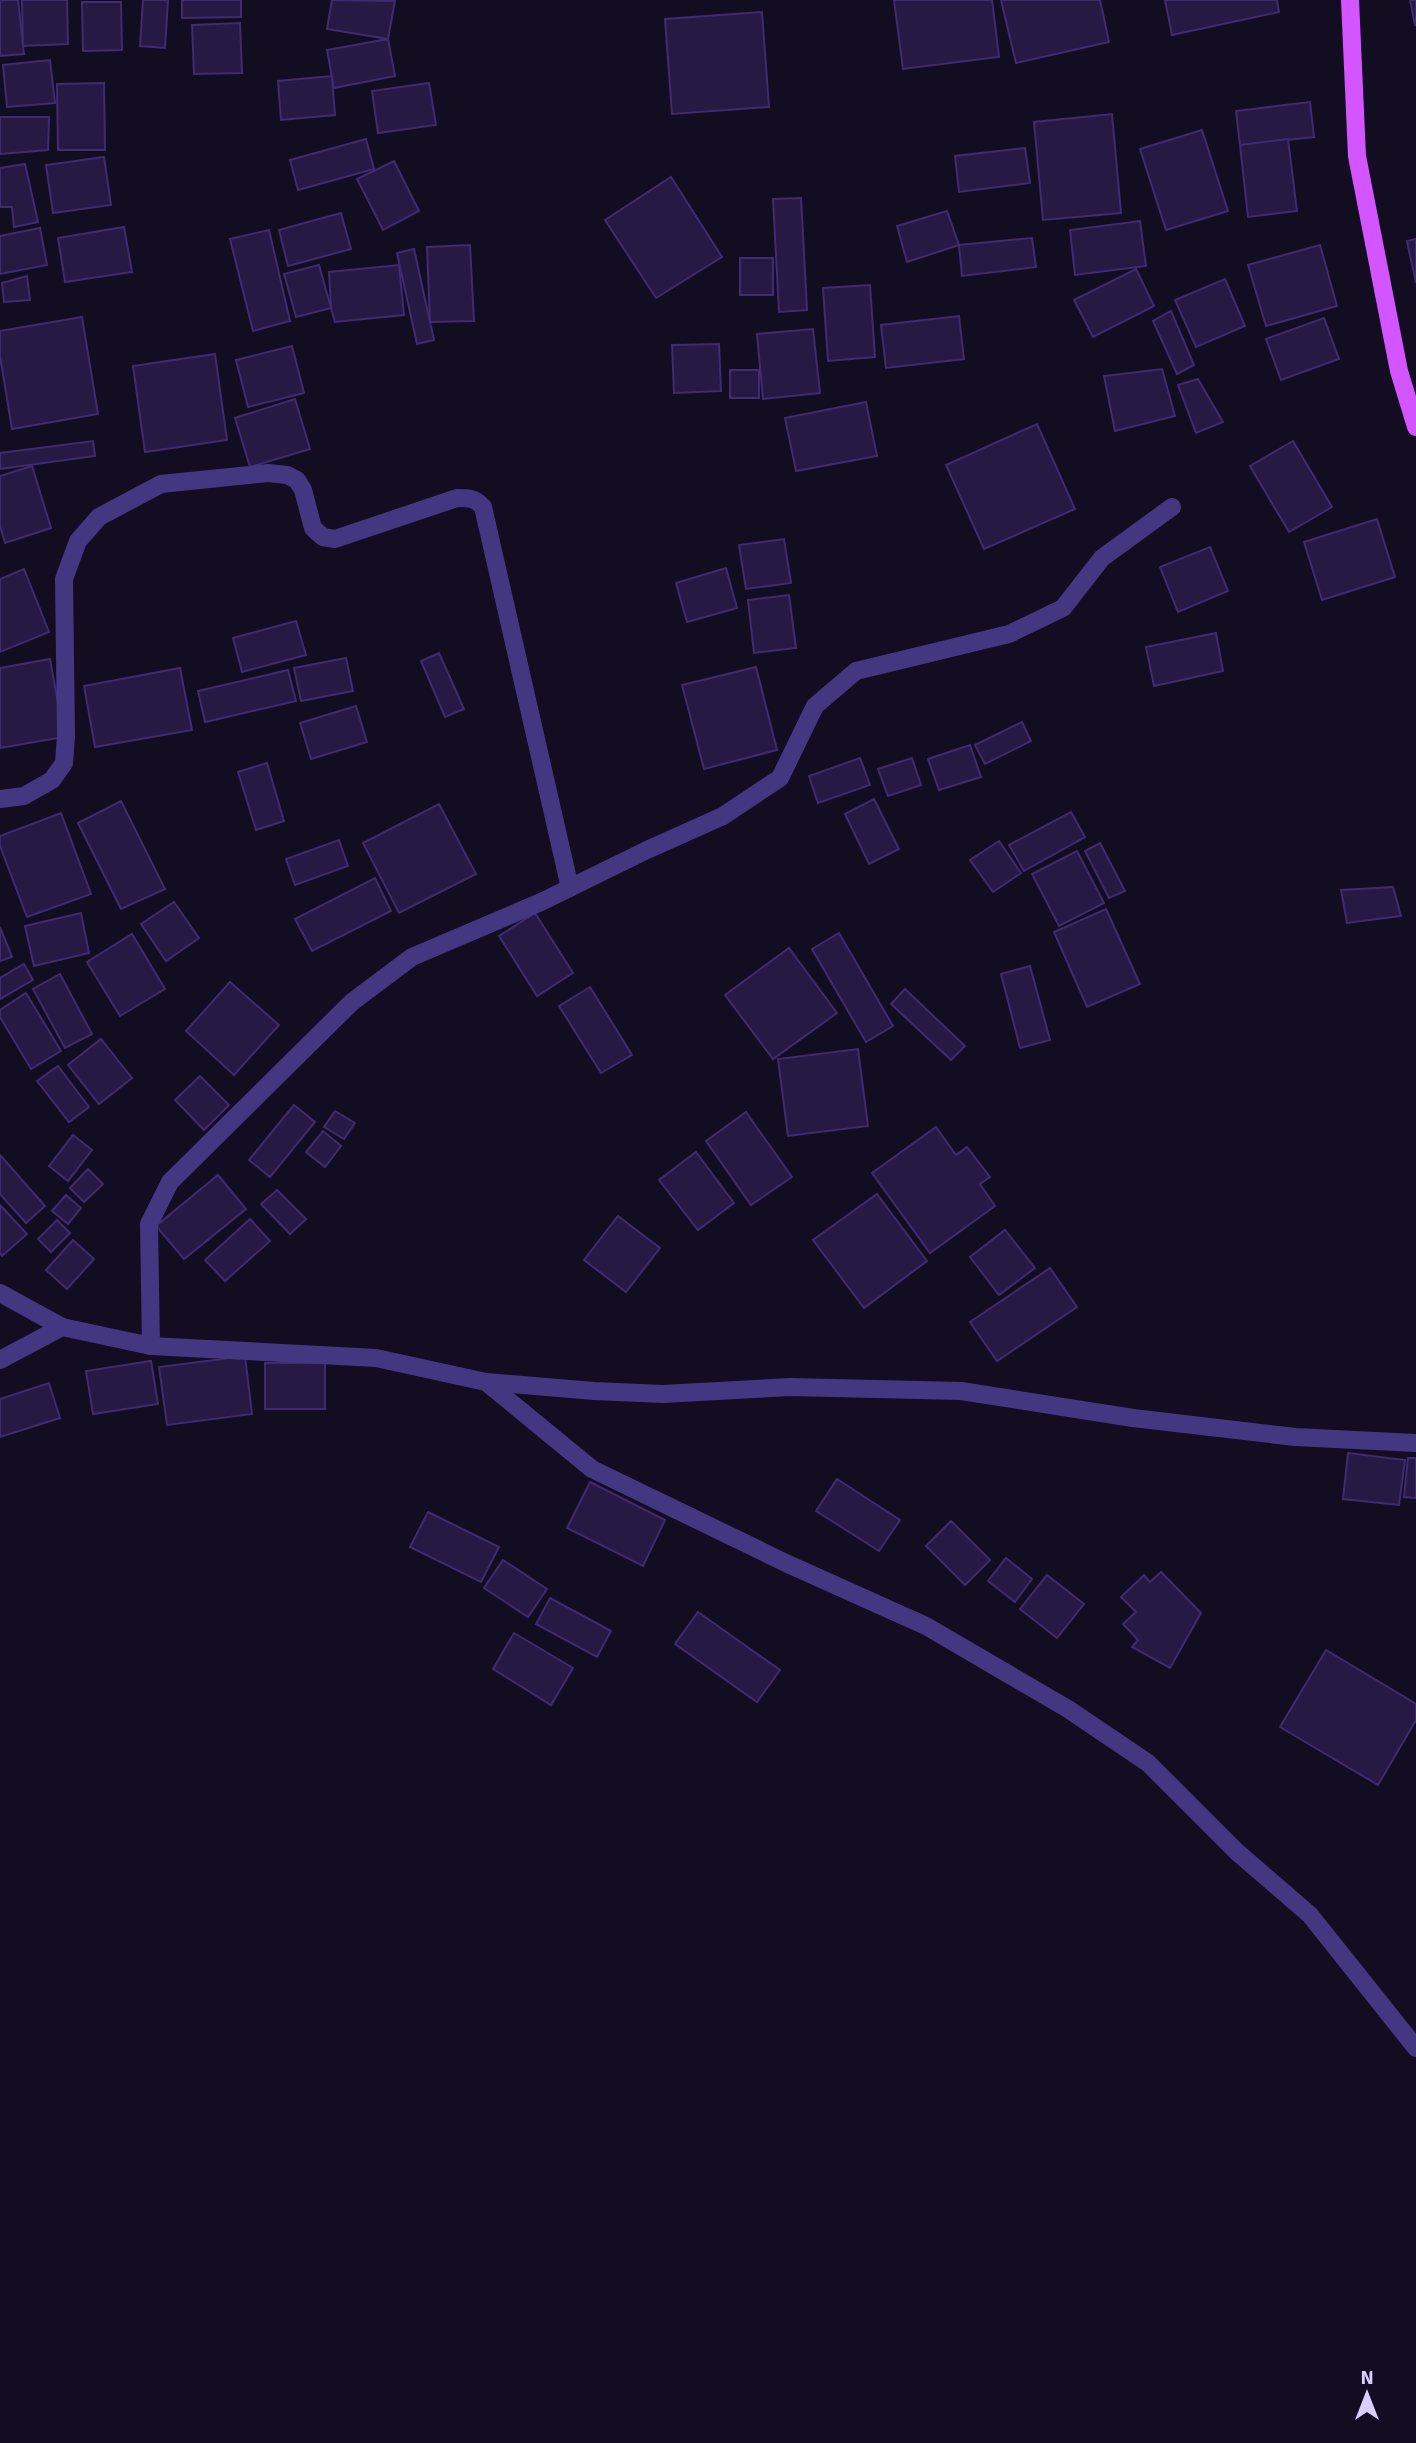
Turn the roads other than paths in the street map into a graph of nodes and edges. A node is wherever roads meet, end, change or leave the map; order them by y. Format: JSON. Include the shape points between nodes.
{"nodes":[{"id":1,"x":1350,"y":0,"type":"edge"},
{"id":2,"x":1416,"y":427,"type":"edge"},
{"id":3,"x":1172,"y":507,"type":"dead end"},
{"id":4,"x":0,"y":799,"type":"edge"},
{"id":5,"x":570,"y":888,"type":"junction"},
{"id":6,"x":0,"y":1293,"type":"edge"},
{"id":7,"x":62,"y":1327,"type":"junction"},
{"id":8,"x":151,"y":1346,"type":"junction"},
{"id":9,"x":0,"y":1360,"type":"edge"},
{"id":10,"x":486,"y":1382,"type":"junction"},
{"id":11,"x":1416,"y":1443,"type":"edge"},
{"id":12,"x":1416,"y":2048,"type":"edge"}],
"edges":[{"from":1,"to":2,"type":"main road","via":[[1357,156],[1399,370]]},
{"from":3,"to":5,"type":"street","via":[[1102,558],[1063,608],[1009,634],[856,671],[815,706],[780,778],[723,817]]},
{"from":4,"to":5,"type":"street","via":[[24,796],[52,780],[64,764],[64,579],[78,541],[99,517],[161,484],[268,473],[297,480],[313,528],[323,537],[335,539],[468,498],[483,507]]},
{"from":5,"to":8,"type":"street","via":[[412,957],[352,1002],[170,1182],[149,1224]]},
{"from":6,"to":7,"type":"street"},
{"from":7,"to":8,"type":"street"},
{"from":7,"to":9,"type":"street"},
{"from":8,"to":10,"type":"street","via":[[376,1358]]},
{"from":10,"to":11,"type":"street","via":[[663,1394],[791,1387],[961,1391],[1295,1437]]},
{"from":10,"to":12,"type":"street","via":[[592,1469],[926,1626],[1068,1709],[1148,1763],[1237,1852],[1310,1915]]}]}
